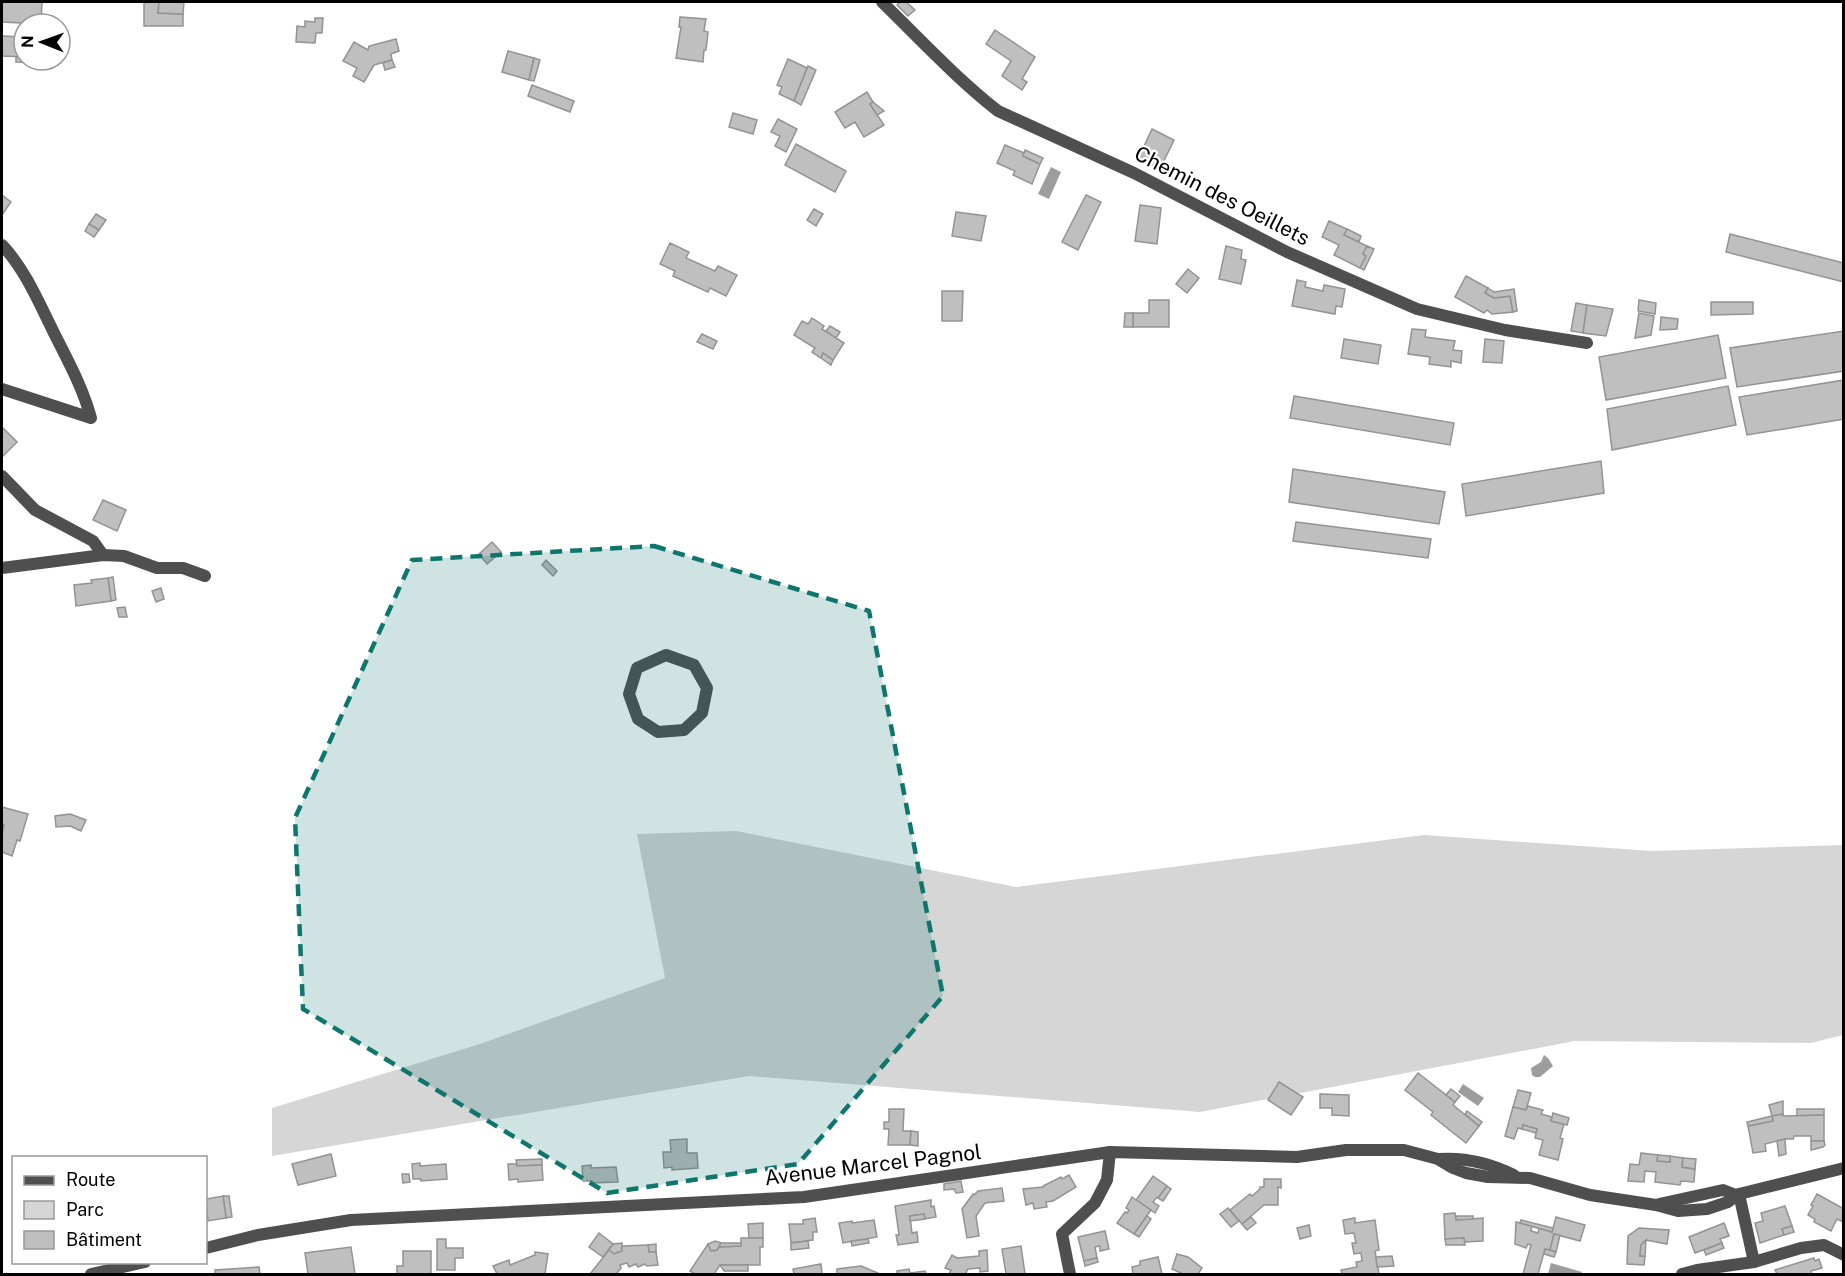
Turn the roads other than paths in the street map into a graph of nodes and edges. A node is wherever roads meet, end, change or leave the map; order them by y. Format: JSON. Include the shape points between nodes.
{"nodes":[{"id":1,"x":882,"y":2,"type":"edge"},
{"id":2,"x":2,"y":245,"type":"edge"},
{"id":3,"x":1587,"y":343,"type":"dead end"},
{"id":4,"x":2,"y":389,"type":"edge"},
{"id":5,"x":2,"y":476,"type":"edge"},
{"id":6,"x":103,"y":555,"type":"junction"},
{"id":7,"x":2,"y":568,"type":"edge"},
{"id":8,"x":205,"y":576,"type":"dead end"},
{"id":9,"x":666,"y":655,"type":"joint"},
{"id":10,"x":1110,"y":1152,"type":"junction"},
{"id":11,"x":1844,"y":1168,"type":"edge"},
{"id":12,"x":1738,"y":1194,"type":"junction"},
{"id":13,"x":207,"y":1248,"type":"edge"},
{"id":14,"x":1844,"y":1255,"type":"edge"},
{"id":15,"x":1754,"y":1262,"type":"junction"},
{"id":16,"x":140,"y":1264,"type":"edge"},
{"id":17,"x":91,"y":1275,"type":"edge"},
{"id":18,"x":1070,"y":1275,"type":"edge"},
{"id":19,"x":1682,"y":1275,"type":"edge"}],
"edges":[{"from":1,"to":3,"type":"street","name":"Chemin des Oeillets","via":[[998,111],[1134,173],[1287,252],[1417,309],[1505,330]]},
{"from":2,"to":4,"type":"street","via":[[42,308],[84,394],[91,418]]},
{"from":5,"to":6,"type":"street","via":[[35,510],[93,541]]},
{"from":6,"to":7,"type":"street"},
{"from":6,"to":8,"type":"street","via":[[124,556],[157,568],[183,568]]},
{"from":9,"to":9,"type":"street","via":[[637,668],[629,694],[638,719],[658,732],[684,729],[702,713],[706,688],[694,665]]},
{"from":10,"to":12,"type":"street","name":"Avenue Marcel Pagnol","via":[[1297,1156],[1347,1150],[1404,1150],[1438,1159],[1466,1173],[1530,1178],[1612,1200],[1678,1211],[1707,1209],[1728,1203]]},
{"from":10,"to":13,"type":"street","name":"Avenue Marcel Pagnol","via":[[804,1197],[351,1220]]},
{"from":10,"to":18,"type":"street","via":[[1107,1180],[1095,1203],[1062,1234]]},
{"from":11,"to":12,"type":"street","name":"Avenue Marcel Pagnol"},
{"from":12,"to":15,"type":"street"},
{"from":14,"to":15,"type":"street","via":[[1824,1245]]},
{"from":15,"to":19,"type":"street"},
{"from":16,"to":17,"type":"street"}]}
